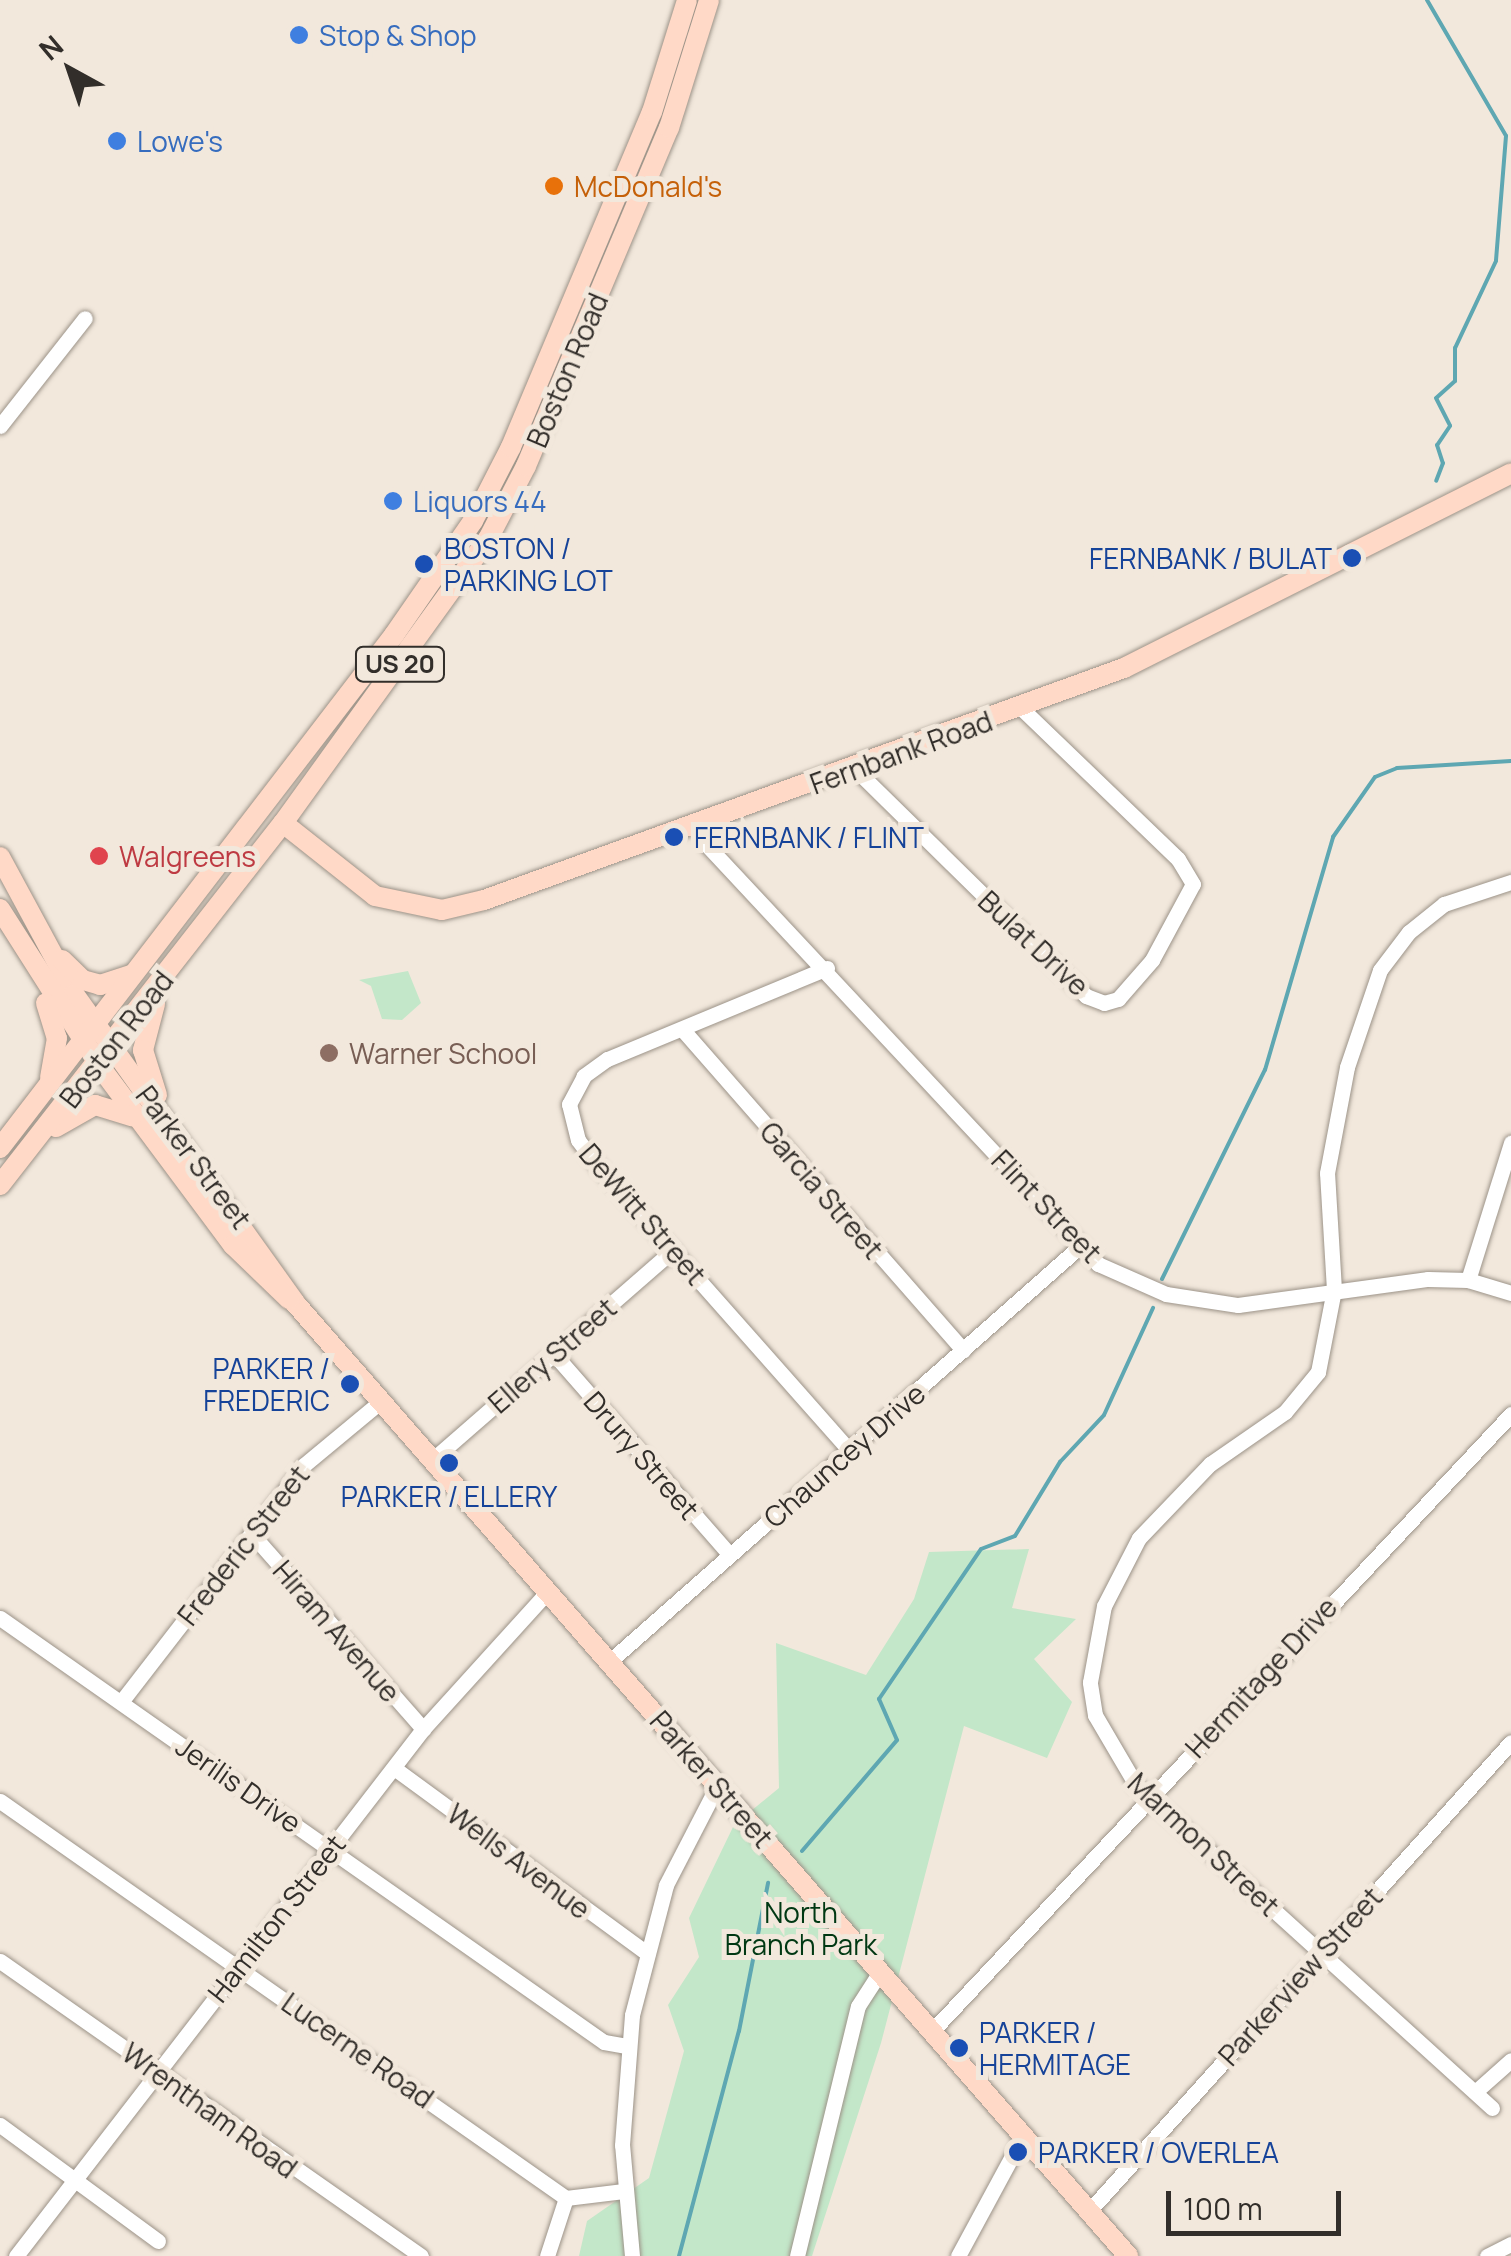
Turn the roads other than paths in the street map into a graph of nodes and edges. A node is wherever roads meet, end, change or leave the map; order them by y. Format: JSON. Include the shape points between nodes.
{"nodes":[{"id":1,"x":686,"y":0,"type":"edge"},
{"id":2,"x":709,"y":0,"type":"edge"},
{"id":3,"x":86,"y":318,"type":"dead end"},
{"id":4,"x":0,"y":426,"type":"edge"},
{"id":5,"x":1511,"y":473,"type":"edge"},
{"id":6,"x":1021,"y":708,"type":"junction"},
{"id":7,"x":852,"y":767,"type":"junction"},
{"id":8,"x":283,"y":823,"type":"junction"},
{"id":9,"x":703,"y":840,"type":"dead end"},
{"id":10,"x":0,"y":857,"type":"edge"},
{"id":11,"x":1511,"y":882,"type":"edge"},
{"id":12,"x":0,"y":909,"type":"edge"},
{"id":13,"x":41,"y":940,"type":"junction"},
{"id":14,"x":18,"y":942,"type":"junction"},
{"id":15,"x":175,"y":964,"type":"junction"},
{"id":16,"x":140,"y":966,"type":"junction"},
{"id":17,"x":827,"y":968,"type":"junction"},
{"id":18,"x":96,"y":1025,"type":"junction"},
{"id":19,"x":682,"y":1029,"type":"junction"},
{"id":20,"x":82,"y":1042,"type":"junction"},
{"id":21,"x":111,"y":1046,"type":"junction"},
{"id":22,"x":98,"y":1063,"type":"junction"},
{"id":23,"x":37,"y":1101,"type":"junction"},
{"id":24,"x":173,"y":1129,"type":"junction"},
{"id":25,"x":150,"y":1134,"type":"junction"},
{"id":26,"x":1511,"y":1142,"type":"edge"},
{"id":27,"x":0,"y":1148,"type":"edge"},
{"id":28,"x":18,"y":1162,"type":"junction"},
{"id":29,"x":0,"y":1184,"type":"edge"},
{"id":30,"x":1078,"y":1248,"type":"junction"},
{"id":31,"x":673,"y":1250,"type":"junction"},
{"id":32,"x":1468,"y":1280,"type":"junction"},
{"id":33,"x":1334,"y":1290,"type":"junction"},
{"id":34,"x":1511,"y":1294,"type":"edge"},
{"id":35,"x":295,"y":1304,"type":"junction"},
{"id":36,"x":963,"y":1350,"type":"junction"},
{"id":37,"x":554,"y":1354,"type":"junction"},
{"id":38,"x":380,"y":1402,"type":"junction"},
{"id":39,"x":1511,"y":1414,"type":"edge"},
{"id":40,"x":850,"y":1451,"type":"junction"},
{"id":41,"x":430,"y":1460,"type":"junction"},
{"id":42,"x":251,"y":1533,"type":"junction"},
{"id":43,"x":730,"y":1555,"type":"junction"},
{"id":44,"x":548,"y":1591,"type":"junction"},
{"id":45,"x":0,"y":1618,"type":"edge"},
{"id":46,"x":610,"y":1661,"type":"junction"},
{"id":47,"x":121,"y":1702,"type":"junction"},
{"id":48,"x":422,"y":1729,"type":"junction"},
{"id":49,"x":1511,"y":1742,"type":"edge"},
{"id":50,"x":394,"y":1768,"type":"junction"},
{"id":51,"x":718,"y":1786,"type":"junction"},
{"id":52,"x":1148,"y":1797,"type":"junction"},
{"id":53,"x":0,"y":1801,"type":"edge"},
{"id":54,"x":332,"y":1848,"type":"junction"},
{"id":55,"x":645,"y":1952,"type":"junction"},
{"id":56,"x":1322,"y":1952,"type":"junction"},
{"id":57,"x":0,"y":1962,"type":"edge"},
{"id":58,"x":238,"y":1966,"type":"junction"},
{"id":59,"x":880,"y":1972,"type":"junction"},
{"id":60,"x":933,"y":2030,"type":"junction"},
{"id":61,"x":626,"y":2046,"type":"junction"},
{"id":62,"x":1511,"y":2060,"type":"edge"},
{"id":63,"x":159,"y":2071,"type":"junction"},
{"id":64,"x":1475,"y":2092,"type":"junction"},
{"id":65,"x":1492,"y":2108,"type":"dead end"},
{"id":66,"x":0,"y":2125,"type":"edge"},
{"id":67,"x":1024,"y":2134,"type":"junction"},
{"id":68,"x":75,"y":2177,"type":"junction"},
{"id":69,"x":624,"y":2191,"type":"junction"},
{"id":70,"x":566,"y":2198,"type":"junction"},
{"id":71,"x":1090,"y":2210,"type":"junction"},
{"id":72,"x":158,"y":2241,"type":"dead end"},
{"id":73,"x":1511,"y":2244,"type":"edge"},
{"id":74,"x":16,"y":2256,"type":"edge"},
{"id":75,"x":422,"y":2256,"type":"edge"},
{"id":76,"x":547,"y":2256,"type":"edge"},
{"id":77,"x":632,"y":2256,"type":"edge"},
{"id":78,"x":797,"y":2256,"type":"edge"},
{"id":79,"x":958,"y":2256,"type":"edge"},
{"id":80,"x":1128,"y":2256,"type":"edge"},
{"id":81,"x":1487,"y":2256,"type":"edge"}],
"edges":[{"from":1,"to":16,"type":"main road","name":"Boston Road","number":"US 20","via":[[652,112],[484,504],[394,635]]},
{"from":2,"to":8,"type":"main road","name":"Boston Road","number":"US 20","via":[[677,108],[509,501],[464,574]]},
{"from":3,"to":4,"type":"street"},
{"from":5,"to":6,"type":"main road","name":"Fernbank Road","via":[[1124,668]]},
{"from":6,"to":7,"type":"main road","name":"Fernbank Road"},
{"from":6,"to":7,"type":"street","name":"Bulat Drive","via":[[1178,859],[1193,884],[1152,960],[1118,999],[1086,996]]},
{"from":7,"to":8,"type":"main road","name":"Fernbank Road","via":[[442,910],[375,896]]},
{"from":8,"to":15,"type":"main road","name":"Boston Road","number":"US 20"},
{"from":9,"to":17,"type":"street","name":"Flint Street"},
{"from":10,"to":13,"type":"main road","name":"Parker Street"},
{"from":11,"to":33,"type":"street","via":[[1444,904],[1409,932],[1380,970],[1347,1068],[1327,1173]]},
{"from":12,"to":14,"type":"main road","name":"Parker Street"},
{"from":13,"to":16,"type":"main road","via":[[82,980],[100,986],[123,981]]},
{"from":13,"to":18,"type":"main road","name":"Parker Street"},
{"from":14,"to":20,"type":"main road","name":"Parker Street"},
{"from":14,"to":23,"type":"main road","via":[[57,1038],[52,1074]]},
{"from":15,"to":21,"type":"main road","name":"Boston Road","number":"US 20"},
{"from":15,"to":24,"type":"main road","via":[[144,1029],[143,1050]]},
{"from":16,"to":18,"type":"main road","name":"Boston Road","number":"US 20"},
{"from":17,"to":19,"type":"street","name":"DeWitt Street"},
{"from":17,"to":30,"type":"street","name":"Flint Street"},
{"from":18,"to":20,"type":"main road","name":"Boston Road","number":"US 20"},
{"from":18,"to":21,"type":"main road","name":"Parker Street"},
{"from":19,"to":31,"type":"street","name":"DeWitt Street","via":[[592,1068],[569,1104],[578,1140]]},
{"from":19,"to":36,"type":"street","name":"Garcia Street"},
{"from":20,"to":22,"type":"main road","name":"Parker Street"},
{"from":20,"to":23,"type":"main road","name":"Boston Road","number":"US 20"},
{"from":21,"to":22,"type":"main road","name":"Boston Road","number":"US 20"},
{"from":21,"to":24,"type":"main road","name":"Parker Street"},
{"from":22,"to":25,"type":"main road","name":"Parker Street"},
{"from":22,"to":28,"type":"main road","name":"Boston Road","number":"US 20"},
{"from":23,"to":27,"type":"main road","name":"Boston Road","number":"US 20"},
{"from":24,"to":35,"type":"main road","name":"Parker Street"},
{"from":25,"to":28,"type":"main road","via":[[117,1108],[87,1106]]},
{"from":25,"to":35,"type":"main road","name":"Parker Street","via":[[240,1254]]},
{"from":26,"to":32,"type":"street"},
{"from":28,"to":29,"type":"main road","name":"Boston Road","number":"US 20"},
{"from":30,"to":33,"type":"street","name":"Flint Street","via":[[1142,1286],[1211,1303],[1238,1306]]},
{"from":30,"to":36,"type":"street","name":"Chauncey Drive"},
{"from":31,"to":37,"type":"street","name":"Ellery Street"},
{"from":31,"to":40,"type":"street","name":"DeWitt Street"},
{"from":32,"to":33,"type":"street","name":"Flint Street"},
{"from":32,"to":34,"type":"street","name":"Flint Street"},
{"from":33,"to":52,"type":"street","name":"Marmon Street","via":[[1326,1350],[1302,1395],[1160,1509],[1104,1606],[1092,1644],[1095,1716],[1111,1752]]},
{"from":35,"to":38,"type":"main road","name":"Parker Street"},
{"from":36,"to":40,"type":"street","name":"Chauncey Drive"},
{"from":37,"to":41,"type":"street","name":"Ellery Street"},
{"from":37,"to":43,"type":"street","name":"Drury Street"},
{"from":38,"to":41,"type":"main road","name":"Parker Street"},
{"from":38,"to":42,"type":"street","name":"Frederic Street","via":[[304,1465]]},
{"from":39,"to":52,"type":"street","name":"Hermitage Drive"},
{"from":40,"to":43,"type":"street","name":"Chauncey Drive"},
{"from":41,"to":44,"type":"main road","name":"Parker Street"},
{"from":42,"to":47,"type":"street","name":"Frederic Street"},
{"from":42,"to":48,"type":"street","name":"Hiram Avenue"},
{"from":43,"to":46,"type":"street","name":"Chauncey Drive"},
{"from":44,"to":46,"type":"main road","name":"Parker Street"},
{"from":44,"to":48,"type":"street","name":"Hamilton Street"},
{"from":45,"to":47,"type":"street","name":"Jerilis Drive"},
{"from":46,"to":51,"type":"main road","name":"Parker Street"},
{"from":47,"to":54,"type":"street","name":"Jerilis Drive"},
{"from":48,"to":50,"type":"street","name":"Hamilton Street"},
{"from":49,"to":56,"type":"street","name":"Parkerview Street"},
{"from":50,"to":54,"type":"street","name":"Hamilton Street"},
{"from":50,"to":55,"type":"street","name":"Wells Avenue"},
{"from":51,"to":55,"type":"street","via":[[666,1886]]},
{"from":51,"to":59,"type":"main road","name":"Parker Street"},
{"from":52,"to":56,"type":"street","name":"Marmon Street"},
{"from":52,"to":60,"type":"street","name":"Hermitage Drive"},
{"from":53,"to":58,"type":"street","name":"Lucerne Road"},
{"from":54,"to":58,"type":"street","name":"Hamilton Street"},
{"from":54,"to":61,"type":"street","name":"Jerilis Drive","via":[[604,2042]]},
{"from":55,"to":61,"type":"street"},
{"from":56,"to":64,"type":"street","name":"Marmon Street"},
{"from":56,"to":71,"type":"street","name":"Parkerview Street"},
{"from":57,"to":63,"type":"street","name":"Wrentham Road"},
{"from":58,"to":63,"type":"street","name":"Hamilton Street"},
{"from":58,"to":70,"type":"street","name":"Lucerne Road"},
{"from":59,"to":60,"type":"main road","name":"Parker Street"},
{"from":59,"to":78,"type":"street","via":[[858,2006]]},
{"from":60,"to":67,"type":"main road","name":"Parker Street"},
{"from":61,"to":69,"type":"street"},
{"from":62,"to":64,"type":"street"},
{"from":63,"to":68,"type":"street","name":"Hamilton Street"},
{"from":63,"to":75,"type":"street","name":"Wrentham Road"},
{"from":64,"to":65,"type":"street","name":"Marmon Street"},
{"from":66,"to":68,"type":"street"},
{"from":67,"to":71,"type":"main road","name":"Parker Street"},
{"from":67,"to":79,"type":"street"},
{"from":68,"to":72,"type":"street"},
{"from":68,"to":74,"type":"street","name":"Hamilton Street"},
{"from":69,"to":70,"type":"street"},
{"from":69,"to":77,"type":"street"},
{"from":70,"to":76,"type":"street"},
{"from":71,"to":80,"type":"main road","name":"Parker Street"},
{"from":73,"to":81,"type":"street"}]}
